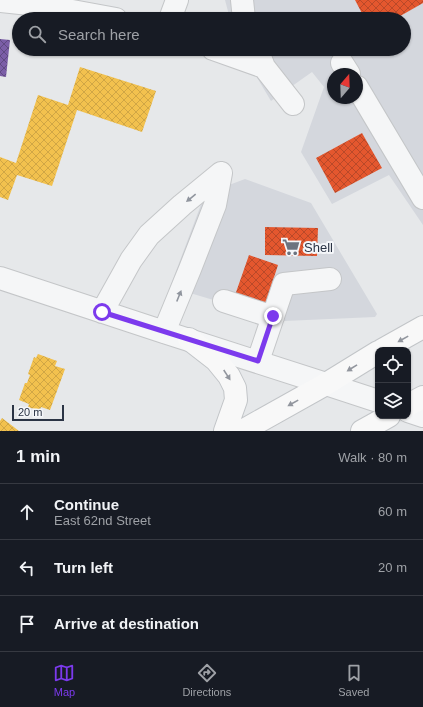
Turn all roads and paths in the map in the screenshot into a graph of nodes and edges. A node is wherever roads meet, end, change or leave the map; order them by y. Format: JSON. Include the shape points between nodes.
{"nodes":[{"id":1,"x":177,"y":0,"type":"edge"},
{"id":2,"x":242,"y":0,"type":"edge"},
{"id":3,"x":0,"y":1,"type":"edge"},
{"id":4,"x":78,"y":12,"type":"edge"},
{"id":5,"x":173,"y":12,"type":"edge"},
{"id":6,"x":243,"y":12,"type":"edge"},
{"id":7,"x":250,"y":56,"type":"edge"},
{"id":8,"x":260,"y":58,"type":"edge"},
{"id":9,"x":363,"y":97,"type":"edge"},
{"id":10,"x":293,"y":104,"type":"dead end"},
{"id":11,"x":423,"y":198,"type":"edge"},
{"id":12,"x":0,"y":278,"type":"edge"},
{"id":13,"x":330,"y":279,"type":"dead end"},
{"id":14,"x":224,"y":301,"type":"dead end"},
{"id":15,"x":102,"y":312,"type":"junction"},
{"id":16,"x":273,"y":316,"type":"junction"},
{"id":17,"x":423,"y":327,"type":"edge"},
{"id":18,"x":164,"y":332,"type":"junction"},
{"id":19,"x":189,"y":339,"type":"junction"},
{"id":20,"x":387,"y":347,"type":"edge"},
{"id":21,"x":375,"y":354,"type":"edge"},
{"id":22,"x":258,"y":361,"type":"junction"},
{"id":23,"x":326,"y":384,"type":"junction"},
{"id":24,"x":423,"y":397,"type":"edge"},
{"id":25,"x":375,"y":400,"type":"edge"},
{"id":26,"x":411,"y":403,"type":"edge"},
{"id":27,"x":411,"y":412,"type":"edge"},
{"id":28,"x":423,"y":416,"type":"edge"},
{"id":29,"x":384,"y":419,"type":"edge"},
{"id":30,"x":225,"y":431,"type":"edge"},
{"id":31,"x":242,"y":431,"type":"edge"},
{"id":32,"x":362,"y":431,"type":"edge"}],
"edges":[{"from":1,"to":5,"type":"street"},
{"from":2,"to":6,"type":"street"},
{"from":3,"to":4,"type":"street"},
{"from":7,"to":8,"type":"street"},
{"from":8,"to":10,"type":"street"},
{"from":9,"to":11,"type":"street"},
{"from":12,"to":15,"type":"street"},
{"from":13,"to":16,"type":"street","via":[[284,284]]},
{"from":14,"to":16,"type":"street"},
{"from":15,"to":18,"type":"street"},
{"from":18,"to":15,"type":"street","one_way":true,"via":[[214,205],[221,174],[149,235],[131,260]]},
{"from":16,"to":22,"type":"street"},
{"from":17,"to":20,"type":"main road","one_way":true},
{"from":18,"to":19,"type":"street"},
{"from":19,"to":22,"type":"street"},
{"from":19,"to":30,"type":"main road","one_way":true,"via":[[216,360],[235,388],[236,400]]},
{"from":21,"to":23,"type":"main road","one_way":true},
{"from":22,"to":23,"type":"street"},
{"from":23,"to":25,"type":"street"},
{"from":23,"to":31,"type":"main road","one_way":true},
{"from":24,"to":26,"type":"main road"},
{"from":27,"to":28,"type":"street"},
{"from":29,"to":32,"type":"main road"}]}
